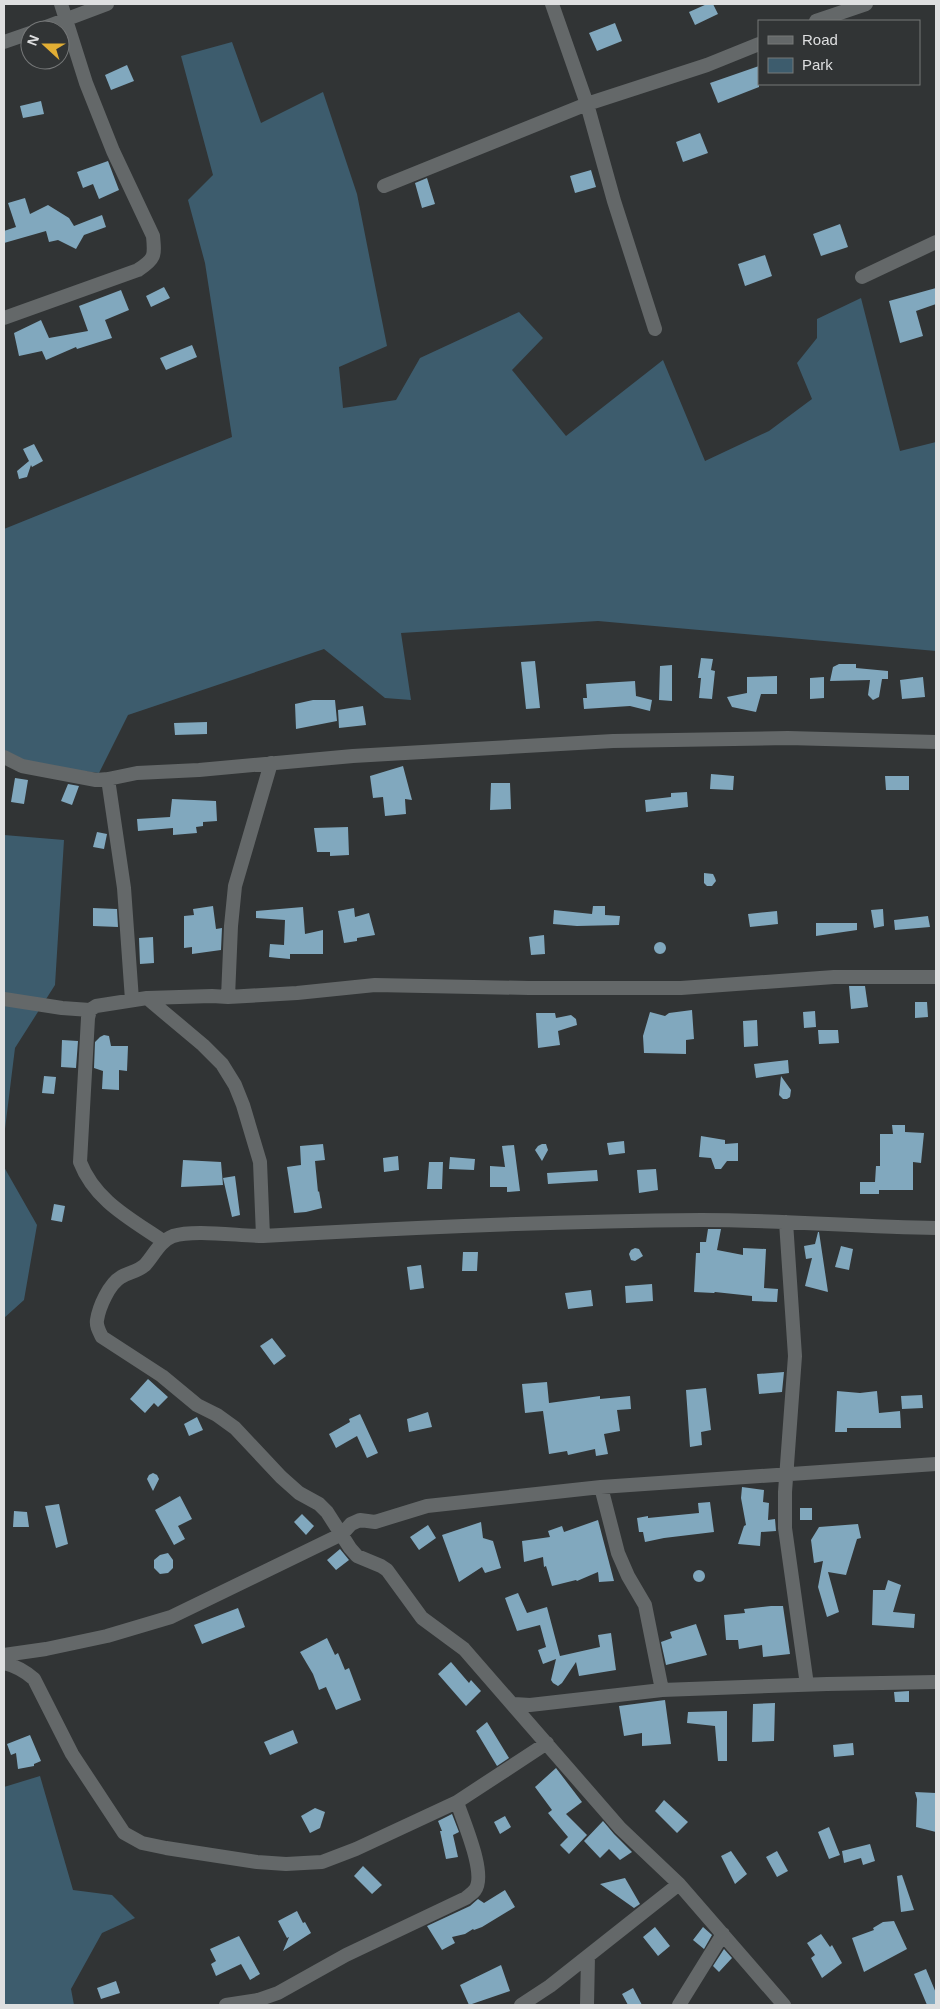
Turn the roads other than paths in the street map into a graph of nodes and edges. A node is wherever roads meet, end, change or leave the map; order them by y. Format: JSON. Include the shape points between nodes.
{"nodes":[{"id":1,"x":61,"y":4,"type":"edge"},
{"id":2,"x":107,"y":4,"type":"edge"},
{"id":3,"x":552,"y":4,"type":"edge"},
{"id":4,"x":866,"y":4,"type":"edge"},
{"id":5,"x":67,"y":20,"type":"joint"},
{"id":6,"x":819,"y":20,"type":"edge"},
{"id":7,"x":70,"y":30,"type":"edge"},
{"id":8,"x":20,"y":36,"type":"edge"},
{"id":9,"x":4,"y":42,"type":"edge"},
{"id":10,"x":758,"y":44,"type":"edge"},
{"id":11,"x":587,"y":104,"type":"junction"},
{"id":12,"x":384,"y":186,"type":"dead end"},
{"id":13,"x":936,"y":242,"type":"edge"},
{"id":14,"x":862,"y":277,"type":"dead end"},
{"id":15,"x":4,"y":318,"type":"edge"},
{"id":16,"x":656,"y":329,"type":"dead end"},
{"id":17,"x":936,"y":742,"type":"edge"},
{"id":18,"x":4,"y":757,"type":"edge"},
{"id":19,"x":271,"y":763,"type":"junction"},
{"id":20,"x":108,"y":779,"type":"junction"},
{"id":21,"x":936,"y":977,"type":"edge"},
{"id":22,"x":147,"y":998,"type":"junction"},
{"id":23,"x":228,"y":998,"type":"junction"},
{"id":24,"x":4,"y":999,"type":"edge"},
{"id":25,"x":132,"y":1000,"type":"junction"},
{"id":26,"x":90,"y":1010,"type":"junction"},
{"id":27,"x":786,"y":1222,"type":"junction"},
{"id":28,"x":936,"y":1228,"type":"edge"},
{"id":29,"x":264,"y":1236,"type":"junction"},
{"id":30,"x":163,"y":1241,"type":"junction"},
{"id":31,"x":936,"y":1464,"type":"edge"},
{"id":32,"x":787,"y":1475,"type":"junction"},
{"id":33,"x":601,"y":1486,"type":"junction"},
{"id":34,"x":342,"y":1534,"type":"junction"},
{"id":35,"x":4,"y":1655,"type":"edge"},
{"id":36,"x":4,"y":1663,"type":"edge"},
{"id":37,"x":936,"y":1682,"type":"edge"},
{"id":38,"x":807,"y":1684,"type":"junction"},
{"id":39,"x":662,"y":1690,"type":"junction"},
{"id":40,"x":514,"y":1704,"type":"junction"},
{"id":41,"x":547,"y":1743,"type":"junction"},
{"id":42,"x":457,"y":1802,"type":"junction"},
{"id":43,"x":679,"y":1884,"type":"junction"},
{"id":44,"x":724,"y":1934,"type":"junction"},
{"id":45,"x":588,"y":1956,"type":"junction"},
{"id":46,"x":226,"y":2005,"type":"edge"},
{"id":47,"x":521,"y":2005,"type":"edge"},
{"id":48,"x":587,"y":2005,"type":"edge"},
{"id":49,"x":679,"y":2005,"type":"edge"},
{"id":50,"x":784,"y":2005,"type":"edge"}],
"edges":[{"from":1,"to":5,"type":"street"},
{"from":2,"to":5,"type":"street"},
{"from":3,"to":11,"type":"street"},
{"from":4,"to":6,"type":"street"},
{"from":7,"to":15,"type":"street","via":[[86,83],[113,151],[153,236],[155,251],[151,262],[138,270]]},
{"from":8,"to":9,"type":"street"},
{"from":10,"to":11,"type":"street","via":[[707,65]]},
{"from":11,"to":12,"type":"street"},
{"from":11,"to":16,"type":"street","via":[[614,201]]},
{"from":13,"to":14,"type":"street"},
{"from":17,"to":19,"type":"street","via":[[788,738],[613,741]]},
{"from":18,"to":20,"type":"street","via":[[22,766],[96,780]]},
{"from":19,"to":20,"type":"street","via":[[137,772]]},
{"from":19,"to":23,"type":"street","via":[[236,886]]},
{"from":20,"to":25,"type":"street","via":[[124,888]]},
{"from":21,"to":23,"type":"street","via":[[834,977],[681,988],[375,985]]},
{"from":22,"to":23,"type":"street"},
{"from":22,"to":25,"type":"street"},
{"from":22,"to":29,"type":"street","via":[[203,1044],[222,1064],[235,1085],[260,1162]]},
{"from":24,"to":26,"type":"street"},
{"from":25,"to":26,"type":"street","via":[[96,1006]]},
{"from":26,"to":30,"type":"street","via":[[80,1162],[86,1178],[110,1205]]},
{"from":27,"to":28,"type":"street"},
{"from":27,"to":29,"type":"street","via":[[702,1220],[484,1224]]},
{"from":27,"to":32,"type":"street","via":[[794,1356]]},
{"from":29,"to":30,"type":"street","via":[[186,1234]]},
{"from":30,"to":34,"type":"street","via":[[143,1266],[113,1284],[97,1320],[102,1337],[235,1428],[298,1493],[328,1512]]},
{"from":31,"to":32,"type":"street"},
{"from":32,"to":33,"type":"street"},
{"from":32,"to":38,"type":"street","via":[[786,1528]]},
{"from":33,"to":34,"type":"street","via":[[427,1506],[375,1522],[360,1520]]},
{"from":33,"to":39,"type":"street","via":[[618,1554],[644,1605]]},
{"from":34,"to":35,"type":"street","via":[[171,1617],[107,1636]]},
{"from":34,"to":40,"type":"street","via":[[357,1556],[387,1570],[422,1618],[464,1649]]},
{"from":36,"to":42,"type":"street","via":[[14,1665],[34,1679],[86,1778],[124,1833],[142,1843],[258,1862],[322,1862]]},
{"from":37,"to":38,"type":"street"},
{"from":38,"to":39,"type":"street"},
{"from":39,"to":40,"type":"street","via":[[530,1705]]},
{"from":40,"to":41,"type":"street"},
{"from":41,"to":42,"type":"street"},
{"from":41,"to":43,"type":"street","via":[[620,1828]]},
{"from":42,"to":46,"type":"street","via":[[478,1866],[479,1880],[475,1890],[466,1898],[346,1955],[278,1992],[258,2000]]},
{"from":43,"to":44,"type":"street"},
{"from":43,"to":45,"type":"street"},
{"from":44,"to":49,"type":"street"},
{"from":44,"to":50,"type":"street"},
{"from":45,"to":47,"type":"street"},
{"from":45,"to":48,"type":"street"}]}
